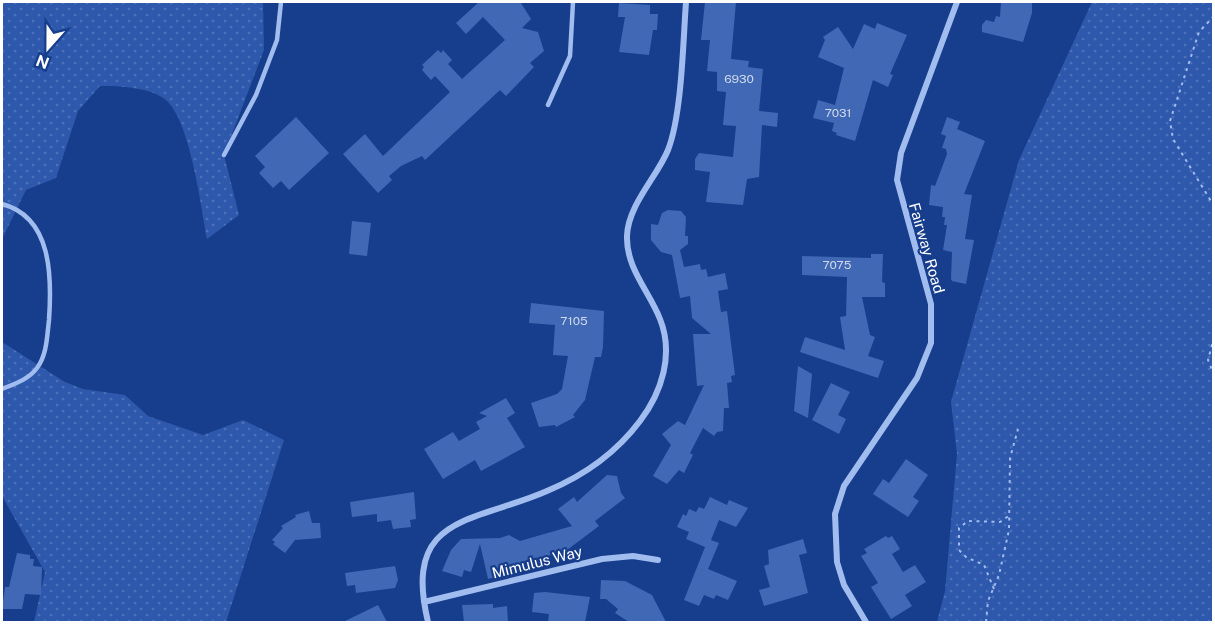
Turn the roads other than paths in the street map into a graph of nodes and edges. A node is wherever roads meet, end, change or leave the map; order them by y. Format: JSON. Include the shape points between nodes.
{"nodes":[{"id":1,"x":281,"y":2,"type":"edge"},
{"id":2,"x":573,"y":2,"type":"edge"},
{"id":3,"x":686,"y":2,"type":"edge"},
{"id":4,"x":957,"y":2,"type":"edge"},
{"id":5,"x":548,"y":105,"type":"dead end"},
{"id":6,"x":224,"y":155,"type":"dead end"},
{"id":7,"x":2,"y":204,"type":"edge"},
{"id":8,"x":2,"y":389,"type":"edge"},
{"id":9,"x":658,"y":560,"type":"dead end"},
{"id":10,"x":424,"y":602,"type":"junction"},
{"id":11,"x":428,"y":622,"type":"edge"},
{"id":12,"x":866,"y":622,"type":"edge"}],
"edges":[{"from":1,"to":6,"type":"lane","via":[[277,40],[256,95]]},
{"from":2,"to":5,"type":"lane","via":[[570,56]]},
{"from":3,"to":10,"type":"street","via":[[674,129],[668,150],[636,208],[627,234],[632,265],[661,320],[668,360],[657,390],[641,420],[582,475],[456,524],[430,549],[421,575]]},
{"from":4,"to":12,"type":"street","name":"Fairway Road","via":[[901,153],[897,180],[931,304],[931,343],[917,378],[844,486],[835,514],[837,562],[844,585]]},
{"from":7,"to":8,"type":"lane","via":[[23,213],[42,241],[50,266],[47,343],[36,370]]},
{"from":9,"to":10,"type":"street","name":"Mimulus Way","via":[[633,556],[602,559]]},
{"from":10,"to":11,"type":"street"}]}
